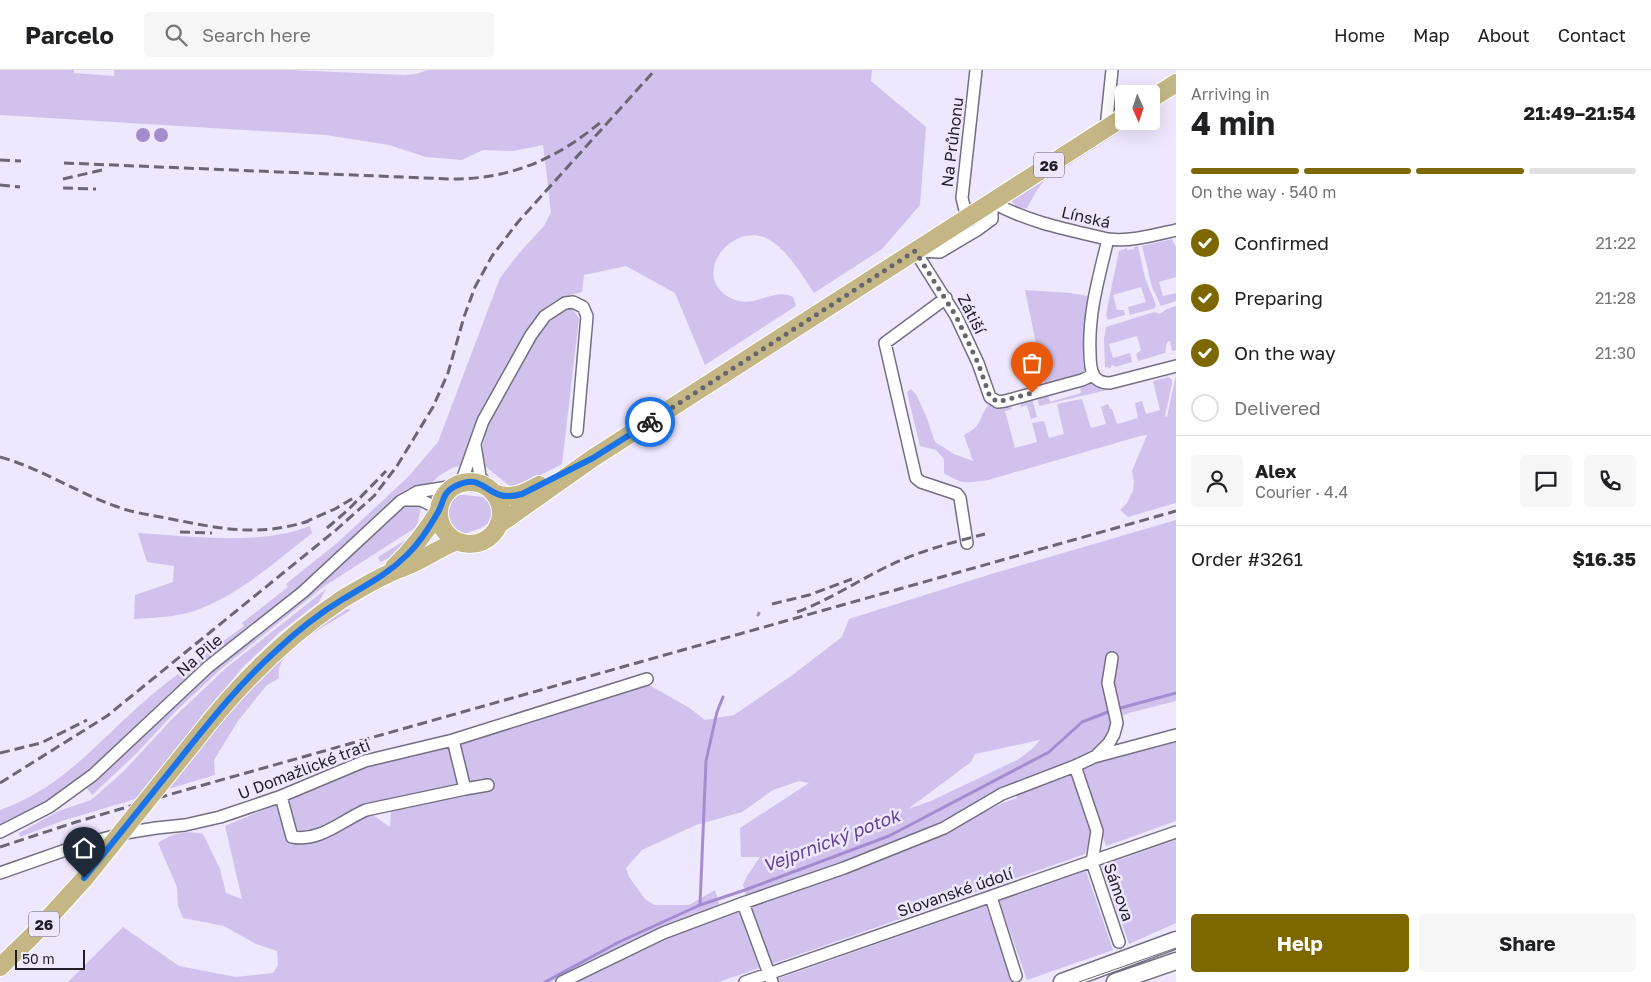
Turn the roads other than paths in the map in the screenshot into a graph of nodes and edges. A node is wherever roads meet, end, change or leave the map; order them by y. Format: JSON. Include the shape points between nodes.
{"nodes":[{"id":1,"x":976,"y":70,"type":"edge"},
{"id":2,"x":1112,"y":70,"type":"edge"},
{"id":3,"x":1176,"y":83,"type":"edge"},
{"id":4,"x":1160,"y":93,"type":"edge"},
{"id":5,"x":1115,"y":122,"type":"edge"},
{"id":6,"x":1106,"y":128,"type":"junction"},
{"id":7,"x":992,"y":202,"type":"junction"},
{"id":8,"x":969,"y":216,"type":"junction"},
{"id":9,"x":1176,"y":230,"type":"edge"},
{"id":10,"x":1108,"y":239,"type":"junction"},
{"id":11,"x":915,"y":251,"type":"junction"},
{"id":12,"x":946,"y":298,"type":"junction"},
{"id":13,"x":1176,"y":366,"type":"edge"},
{"id":14,"x":1093,"y":375,"type":"junction"},
{"id":15,"x":577,"y":431,"type":"dead end"},
{"id":16,"x":475,"y":444,"type":"junction"},
{"id":17,"x":593,"y":458,"type":"junction"},
{"id":18,"x":457,"y":485,"type":"junction"},
{"id":19,"x":491,"y":490,"type":"junction"},
{"id":20,"x":401,"y":501,"type":"junction"},
{"id":21,"x":439,"y":510,"type":"junction"},
{"id":22,"x":498,"y":525,"type":"junction"},
{"id":23,"x":456,"y":540,"type":"junction"},
{"id":24,"x":967,"y":543,"type":"dead end"},
{"id":25,"x":386,"y":574,"type":"junction"},
{"id":26,"x":1112,"y":658,"type":"dead end"},
{"id":27,"x":647,"y":679,"type":"dead end"},
{"id":28,"x":1176,"y":735,"type":"edge"},
{"id":29,"x":453,"y":740,"type":"junction"},
{"id":30,"x":1094,"y":757,"type":"junction"},
{"id":31,"x":1075,"y":766,"type":"junction"},
{"id":32,"x":488,"y":785,"type":"dead end"},
{"id":33,"x":465,"y":789,"type":"junction"},
{"id":34,"x":279,"y":797,"type":"junction"},
{"id":35,"x":0,"y":832,"type":"edge"},
{"id":36,"x":1176,"y":832,"type":"edge"},
{"id":37,"x":1092,"y":862,"type":"junction"},
{"id":38,"x":0,"y":873,"type":"edge"},
{"id":39,"x":991,"y":897,"type":"junction"},
{"id":40,"x":743,"y":903,"type":"junction"},
{"id":41,"x":1176,"y":940,"type":"edge"},
{"id":42,"x":1119,"y":942,"type":"dead end"},
{"id":43,"x":1176,"y":961,"type":"edge"},
{"id":44,"x":0,"y":967,"type":"edge"},
{"id":45,"x":1016,"y":976,"type":"dead end"},
{"id":46,"x":771,"y":978,"type":"edge"},
{"id":47,"x":562,"y":982,"type":"edge"},
{"id":48,"x":745,"y":982,"type":"edge"},
{"id":49,"x":1062,"y":982,"type":"edge"},
{"id":50,"x":1115,"y":982,"type":"edge"}],
"edges":[{"from":1,"to":8,"type":"street","name":"Na Průhonu","via":[[962,198]]},
{"from":2,"to":6,"type":"street"},
{"from":3,"to":4,"type":"main road"},
{"from":5,"to":6,"type":"main road","number":"26"},
{"from":6,"to":7,"type":"main road","number":"26"},
{"from":7,"to":8,"type":"main road","number":"26"},
{"from":7,"to":10,"type":"street","name":"Línská","via":[[1009,212]]},
{"from":7,"to":11,"type":"street","via":[[992,219],[977,230],[940,252]]},
{"from":8,"to":11,"type":"main road","number":"26"},
{"from":9,"to":10,"type":"street","name":"Línská","via":[[1128,240]]},
{"from":10,"to":14,"type":"street","via":[[1090,321]]},
{"from":11,"to":12,"type":"street","name":"Zátiší"},
{"from":11,"to":17,"type":"main road","number":"26"},
{"from":12,"to":14,"type":"street","name":"Zátiší","via":[[978,363],[990,397],[998,402]]},
{"from":12,"to":24,"type":"street","via":[[885,343],[916,478],[958,494]]},
{"from":13,"to":14,"type":"street","via":[[1110,383],[1097,380]]},
{"from":15,"to":16,"type":"street","via":[[587,316],[583,308],[574,302],[558,306],[545,316],[483,421]]},
{"from":16,"to":18,"type":"street"},
{"from":16,"to":19,"type":"street","via":[[480,476]]},
{"from":17,"to":19,"type":"main road","number":"26","via":[[522,494],[506,496]]},
{"from":17,"to":22,"type":"main road","number":"26"},
{"from":18,"to":19,"type":"main road","number":"26","via":[[475,482]]},
{"from":18,"to":20,"type":"street","name":"Na Pile","via":[[418,492]]},
{"from":18,"to":21,"type":"main road","number":"26","via":[[444,496]]},
{"from":19,"to":22,"type":"main road","via":[[501,512]]},
{"from":20,"to":21,"type":"street","via":[[421,500]]},
{"from":20,"to":35,"type":"street","name":"Na Pile","via":[[303,592],[208,667],[93,775],[49,807]]},
{"from":21,"to":23,"type":"main road","via":[[445,532]]},
{"from":21,"to":25,"type":"main road","number":"26","via":[[425,534]]},
{"from":22,"to":23,"type":"main road","number":"26","via":[[482,541],[469,544]]},
{"from":23,"to":25,"type":"main road","number":"26","via":[[415,563]]},
{"from":25,"to":44,"type":"main road","number":"26","bridge":true,"via":[[307,625],[242,684],[84,878],[45,923]]},
{"from":26,"to":30,"type":"street","via":[[1108,684],[1117,723],[1114,734]]},
{"from":27,"to":29,"type":"street","name":"U Domažlické trati"},
{"from":28,"to":30,"type":"street"},
{"from":29,"to":33,"type":"street"},
{"from":29,"to":34,"type":"street","name":"U Domažlické trati","via":[[366,761]]},
{"from":30,"to":31,"type":"street"},
{"from":31,"to":37,"type":"street","name":"Sámova","via":[[1097,831]]},
{"from":31,"to":40,"type":"street","via":[[1002,794],[944,828],[844,868]]},
{"from":32,"to":33,"type":"street"},
{"from":33,"to":34,"type":"street","via":[[366,810],[326,833],[302,839],[292,837]]},
{"from":34,"to":38,"type":"street","name":"U Domažlické trati","via":[[220,817],[124,833]]},
{"from":36,"to":37,"type":"street","name":"Slovanské údolí"},
{"from":37,"to":39,"type":"street","name":"Slovanské údolí"},
{"from":37,"to":42,"type":"street","name":"Sámova"},
{"from":39,"to":45,"type":"street"},
{"from":39,"to":46,"type":"street","name":"Slovanské údolí"},
{"from":40,"to":46,"type":"street"},
{"from":40,"to":47,"type":"street","via":[[663,933]]},
{"from":41,"to":49,"type":"main road"},
{"from":43,"to":50,"type":"main road"},
{"from":46,"to":48,"type":"street","name":"Slovanské údolí"}]}
